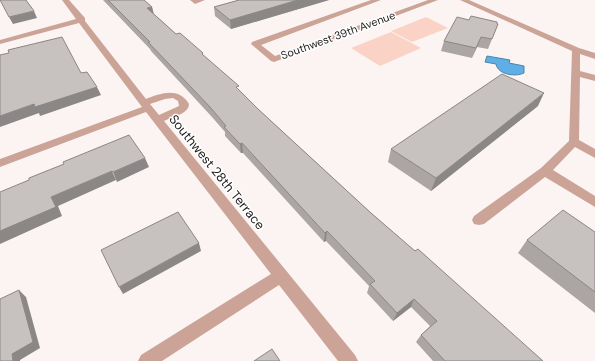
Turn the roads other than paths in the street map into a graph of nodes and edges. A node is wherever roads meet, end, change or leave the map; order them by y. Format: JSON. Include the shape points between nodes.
{"nodes":[{"id":1,"x":65,"y":0,"type":"edge"},
{"id":2,"x":193,"y":0,"type":"edge"},
{"id":3,"x":202,"y":0,"type":"edge"},
{"id":4,"x":378,"y":0,"type":"edge"},
{"id":5,"x":435,"y":0,"type":"edge"},
{"id":6,"x":462,"y":0,"type":"edge"},
{"id":7,"x":82,"y":20,"type":"junction"},
{"id":8,"x":0,"y":42,"type":"edge"},
{"id":9,"x":576,"y":50,"type":"junction"},
{"id":10,"x":595,"y":56,"type":"edge"},
{"id":11,"x":576,"y":72,"type":"junction"},
{"id":12,"x":595,"y":78,"type":"edge"},
{"id":13,"x":146,"y":106,"type":"junction"},
{"id":14,"x":157,"y":120,"type":"junction"},
{"id":15,"x":574,"y":142,"type":"junction"},
{"id":16,"x":595,"y":154,"type":"edge"},
{"id":17,"x":0,"y":163,"type":"edge"},
{"id":18,"x":545,"y":171,"type":"junction"},
{"id":19,"x":595,"y":202,"type":"edge"},
{"id":20,"x":479,"y":220,"type":"dead end"},
{"id":21,"x":282,"y":275,"type":"junction"},
{"id":22,"x":147,"y":361,"type":"edge"},
{"id":23,"x":349,"y":361,"type":"edge"}],
"edges":[{"from":1,"to":7,"type":"street","name":"Southwest 28th Terrace"},
{"from":2,"to":3,"type":"street"},
{"from":4,"to":5,"type":"street","name":"Southwest 39th Avenue","via":[[254,44],[274,58]]},
{"from":6,"to":9,"type":"street"},
{"from":7,"to":8,"type":"street"},
{"from":7,"to":13,"type":"street","name":"Southwest 28th Terrace"},
{"from":9,"to":10,"type":"street"},
{"from":9,"to":11,"type":"street"},
{"from":11,"to":12,"type":"street"},
{"from":11,"to":15,"type":"street"},
{"from":13,"to":14,"type":"street","name":"Southwest 28th Terrace"},
{"from":13,"to":14,"type":"street","via":[[165,96],[175,95],[184,103],[181,110]]},
{"from":13,"to":17,"type":"street"},
{"from":14,"to":21,"type":"street","name":"Southwest 28th Terrace"},
{"from":15,"to":16,"type":"street"},
{"from":15,"to":18,"type":"street"},
{"from":18,"to":19,"type":"street"},
{"from":18,"to":20,"type":"street"},
{"from":21,"to":22,"type":"street"},
{"from":21,"to":23,"type":"street","name":"Southwest 28th Terrace"}]}
